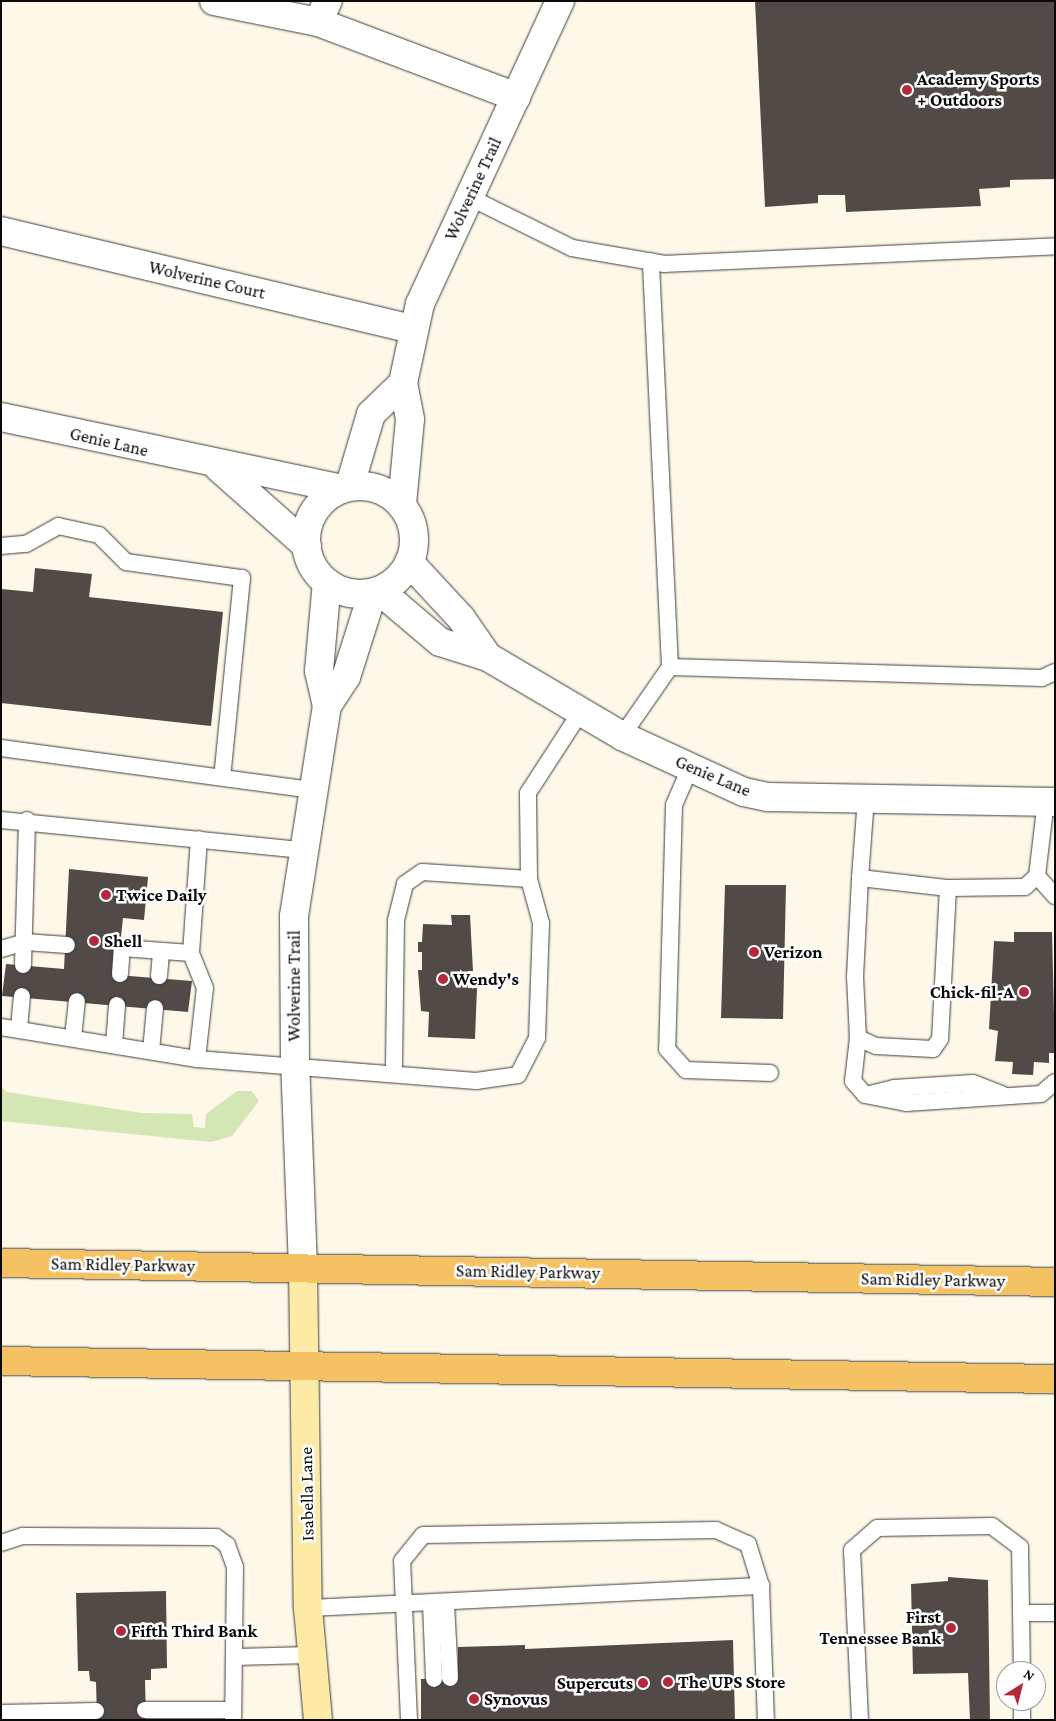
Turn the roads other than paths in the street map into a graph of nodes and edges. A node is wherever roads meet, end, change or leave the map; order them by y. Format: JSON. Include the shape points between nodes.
{"nodes":[{"id":1,"x":214,"y":1,"type":"edge"},
{"id":2,"x":560,"y":1,"type":"edge"},
{"id":3,"x":323,"y":11,"type":"edge"},
{"id":4,"x":516,"y":97,"type":"junction"},
{"id":5,"x":469,"y":197,"type":"junction"},
{"id":6,"x":1,"y":231,"type":"edge"},
{"id":7,"x":1055,"y":246,"type":"edge"},
{"id":8,"x":651,"y":261,"type":"junction"},
{"id":9,"x":413,"y":329,"type":"junction"},
{"id":10,"x":403,"y":382,"type":"junction"},
{"id":11,"x":1,"y":417,"type":"edge"},
{"id":12,"x":217,"y":466,"type":"junction"},
{"id":13,"x":344,"y":487,"type":"junction"},
{"id":14,"x":402,"y":504,"type":"junction"},
{"id":15,"x":1,"y":546,"type":"edge"},
{"id":16,"x":307,"y":546,"type":"junction"},
{"id":17,"x":409,"y":562,"type":"junction"},
{"id":18,"x":327,"y":582,"type":"junction"},
{"id":19,"x":377,"y":593,"type":"junction"},
{"id":20,"x":488,"y":657,"type":"junction"},
{"id":21,"x":670,"y":667,"type":"junction"},
{"id":22,"x":1055,"y":672,"type":"edge"},
{"id":23,"x":326,"y":706,"type":"junction"},
{"id":24,"x":582,"y":710,"type":"junction"},
{"id":25,"x":622,"y":736,"type":"junction"},
{"id":26,"x":1,"y":748,"type":"edge"},
{"id":27,"x":690,"y":768,"type":"junction"},
{"id":28,"x":222,"y":778,"type":"junction"},
{"id":29,"x":310,"y":790,"type":"junction"},
{"id":30,"x":866,"y":799,"type":"junction"},
{"id":31,"x":1050,"y":802,"type":"edge"},
{"id":32,"x":1,"y":820,"type":"edge"},
{"id":33,"x":27,"y":820,"type":"junction"},
{"id":34,"x":199,"y":839,"type":"junction"},
{"id":35,"x":303,"y":850,"type":"junction"},
{"id":36,"x":1038,"y":876,"type":"junction"},
{"id":37,"x":860,"y":878,"type":"junction"},
{"id":38,"x":530,"y":879,"type":"junction"},
{"id":39,"x":948,"y":888,"type":"junction"},
{"id":40,"x":1055,"y":896,"type":"edge"},
{"id":41,"x":25,"y":942,"type":"junction"},
{"id":42,"x":67,"y":945,"type":"dead end"},
{"id":43,"x":1,"y":950,"type":"edge"},
{"id":44,"x":161,"y":952,"type":"junction"},
{"id":45,"x":191,"y":953,"type":"junction"},
{"id":46,"x":24,"y":964,"type":"dead end"},
{"id":47,"x":120,"y":974,"type":"dead end"},
{"id":48,"x":159,"y":976,"type":"dead end"},
{"id":49,"x":22,"y":996,"type":"dead end"},
{"id":50,"x":77,"y":1000,"type":"dead end"},
{"id":51,"x":117,"y":1005,"type":"dead end"},
{"id":52,"x":155,"y":1008,"type":"dead end"},
{"id":53,"x":1,"y":1027,"type":"edge"},
{"id":54,"x":19,"y":1029,"type":"junction"},
{"id":55,"x":73,"y":1038,"type":"junction"},
{"id":56,"x":858,"y":1038,"type":"junction"},
{"id":57,"x":114,"y":1045,"type":"junction"},
{"id":58,"x":151,"y":1051,"type":"junction"},
{"id":59,"x":197,"y":1059,"type":"junction"},
{"id":60,"x":295,"y":1063,"type":"junction"},
{"id":61,"x":394,"y":1071,"type":"junction"},
{"id":62,"x":770,"y":1073,"type":"dead end"},
{"id":63,"x":1055,"y":1082,"type":"edge"},
{"id":64,"x":1,"y":1264,"type":"edge"},
{"id":65,"x":303,"y":1268,"type":"junction"},
{"id":66,"x":1055,"y":1282,"type":"edge"},
{"id":67,"x":1,"y":1361,"type":"edge"},
{"id":68,"x":306,"y":1367,"type":"junction"},
{"id":69,"x":1010,"y":1378,"type":"junction"},
{"id":70,"x":1055,"y":1379,"type":"edge"},
{"id":71,"x":1055,"y":1396,"type":"edge"},
{"id":72,"x":1,"y":1543,"type":"edge"},
{"id":73,"x":761,"y":1586,"type":"junction"},
{"id":74,"x":439,"y":1604,"type":"junction"},
{"id":75,"x":404,"y":1606,"type":"junction"},
{"id":76,"x":308,"y":1608,"type":"junction"},
{"id":77,"x":1022,"y":1613,"type":"junction"},
{"id":78,"x":1055,"y":1613,"type":"edge"},
{"id":79,"x":310,"y":1654,"type":"junction"},
{"id":80,"x":235,"y":1657,"type":"junction"},
{"id":81,"x":1022,"y":1661,"type":"edge"},
{"id":82,"x":442,"y":1678,"type":"dead end"},
{"id":83,"x":145,"y":1710,"type":"dead end"},
{"id":84,"x":96,"y":1711,"type":"dead end"},
{"id":85,"x":1,"y":1713,"type":"edge"},
{"id":86,"x":233,"y":1715,"type":"edge"},
{"id":87,"x":318,"y":1720,"type":"edge"},
{"id":88,"x":409,"y":1720,"type":"edge"},
{"id":89,"x":766,"y":1720,"type":"edge"},
{"id":90,"x":860,"y":1720,"type":"edge"}],
"edges":[{"from":1,"to":3,"type":"street"},
{"from":2,"to":4,"type":"street","name":"Wolverine Trail"},
{"from":3,"to":4,"type":"street"},
{"from":4,"to":5,"type":"street","name":"Wolverine Trail"},
{"from":5,"to":8,"type":"lane","via":[[572,248]]},
{"from":5,"to":9,"type":"street","name":"Wolverine Trail"},
{"from":6,"to":9,"type":"street","name":"Wolverine Court"},
{"from":7,"to":8,"type":"lane"},
{"from":8,"to":21,"type":"lane"},
{"from":9,"to":10,"type":"street","name":"Wolverine Trail"},
{"from":10,"to":13,"type":"street","via":[[371,414]]},
{"from":10,"to":14,"type":"street","name":"Wolverine Trail","via":[[410,419]]},
{"from":11,"to":12,"type":"street","name":"Genie Lane"},
{"from":12,"to":13,"type":"street","name":"Genie Lane"},
{"from":12,"to":16,"type":"street","name":"Genie Lane"},
{"from":13,"to":14,"type":"street","via":[[380,489]]},
{"from":13,"to":16,"type":"street","via":[[314,516]]},
{"from":14,"to":17,"type":"street","via":[[410,519]]},
{"from":15,"to":28,"type":"lane","via":[[26,544],[58,526],[99,535],[126,562],[242,578]]},
{"from":16,"to":18,"type":"street","via":[[314,566]]},
{"from":17,"to":19,"type":"street"},
{"from":17,"to":20,"type":"street","name":"Genie Lane","via":[[461,618]]},
{"from":18,"to":19,"type":"street","via":[[344,592]]},
{"from":18,"to":23,"type":"street","name":"Wolverine Trail","via":[[319,671]]},
{"from":19,"to":20,"type":"street","name":"Genie Lane","via":[[440,642]]},
{"from":19,"to":23,"type":"street","name":"Wolverine Trail","via":[[346,677]]},
{"from":20,"to":24,"type":"street","name":"Genie Lane"},
{"from":21,"to":22,"type":"lane","via":[[1042,678]]},
{"from":21,"to":25,"type":"lane"},
{"from":23,"to":29,"type":"street","name":"Wolverine Trail"},
{"from":24,"to":25,"type":"street","name":"Genie Lane"},
{"from":24,"to":38,"type":"lane","via":[[528,793]]},
{"from":25,"to":27,"type":"street","name":"Genie Lane"},
{"from":26,"to":28,"type":"lane"},
{"from":27,"to":30,"type":"street","name":"Genie Lane","via":[[744,792],[768,797]]},
{"from":27,"to":62,"type":"lane","via":[[674,805],[667,1049],[686,1070]]},
{"from":28,"to":29,"type":"lane"},
{"from":29,"to":35,"type":"street","name":"Wolverine Trail"},
{"from":30,"to":31,"type":"street","name":"Genie Lane"},
{"from":30,"to":37,"type":"lane"},
{"from":31,"to":36,"type":"lane"},
{"from":32,"to":33,"type":"lane"},
{"from":33,"to":34,"type":"lane"},
{"from":33,"to":41,"type":"lane"},
{"from":34,"to":35,"type":"lane"},
{"from":34,"to":45,"type":"lane"},
{"from":35,"to":60,"type":"street","name":"Wolverine Trail","via":[[294,916]]},
{"from":36,"to":39,"type":"lane","via":[[1025,886]]},
{"from":36,"to":40,"type":"lane"},
{"from":37,"to":39,"type":"lane"},
{"from":37,"to":56,"type":"lane"},
{"from":38,"to":61,"type":"lane","via":[[422,872],[405,884],[396,920]]},
{"from":38,"to":61,"type":"lane","via":[[541,923],[537,1038],[518,1075],[476,1081]]},
{"from":39,"to":56,"type":"lane","via":[[940,1040],[933,1049],[876,1046]]},
{"from":41,"to":42,"type":"lane"},
{"from":41,"to":43,"type":"lane"},
{"from":41,"to":46,"type":"lane"},
{"from":44,"to":45,"type":"lane"},
{"from":44,"to":47,"type":"lane","via":[[122,948]]},
{"from":44,"to":48,"type":"lane"},
{"from":45,"to":59,"type":"lane","via":[[205,988]]},
{"from":49,"to":54,"type":"lane"},
{"from":50,"to":55,"type":"lane"},
{"from":51,"to":57,"type":"lane"},
{"from":52,"to":58,"type":"lane"},
{"from":53,"to":54,"type":"lane"},
{"from":54,"to":55,"type":"lane"},
{"from":55,"to":57,"type":"lane"},
{"from":56,"to":63,"type":"lane","via":[[853,1081],[865,1095],[906,1103],[1041,1094]]},
{"from":57,"to":58,"type":"lane"},
{"from":58,"to":59,"type":"lane"},
{"from":59,"to":60,"type":"lane"},
{"from":60,"to":61,"type":"lane"},
{"from":60,"to":65,"type":"street","name":"Wolverine Trail"},
{"from":64,"to":65,"type":"main road","name":"Sam Ridley Parkway"},
{"from":65,"to":66,"type":"main road","name":"Sam Ridley Parkway"},
{"from":65,"to":68,"type":"street","name":"Isabella Lane"},
{"from":67,"to":68,"type":"main road"},
{"from":68,"to":69,"type":"main road"},
{"from":68,"to":76,"type":"street","name":"Isabella Lane"},
{"from":69,"to":70,"type":"main road"},
{"from":69,"to":71,"type":"main road"},
{"from":72,"to":80,"type":"lane","via":[[23,1536],[216,1538],[227,1545],[235,1567]]},
{"from":73,"to":74,"type":"lane"},
{"from":73,"to":75,"type":"lane","via":[[748,1544],[716,1530],[423,1535],[402,1561]]},
{"from":73,"to":89,"type":"lane"},
{"from":74,"to":75,"type":"lane"},
{"from":74,"to":82,"type":"lane"},
{"from":75,"to":76,"type":"lane"},
{"from":75,"to":88,"type":"lane"},
{"from":76,"to":79,"type":"street","name":"Isabella Lane"},
{"from":77,"to":78,"type":"lane"},
{"from":77,"to":81,"type":"lane"},
{"from":77,"to":90,"type":"lane","via":[[1020,1547],[992,1526],[877,1528],[852,1550]]},
{"from":79,"to":80,"type":"lane"},
{"from":79,"to":87,"type":"street","name":"Isabella Lane"},
{"from":80,"to":86,"type":"lane"},
{"from":83,"to":86,"type":"lane"},
{"from":84,"to":85,"type":"lane"}]}
